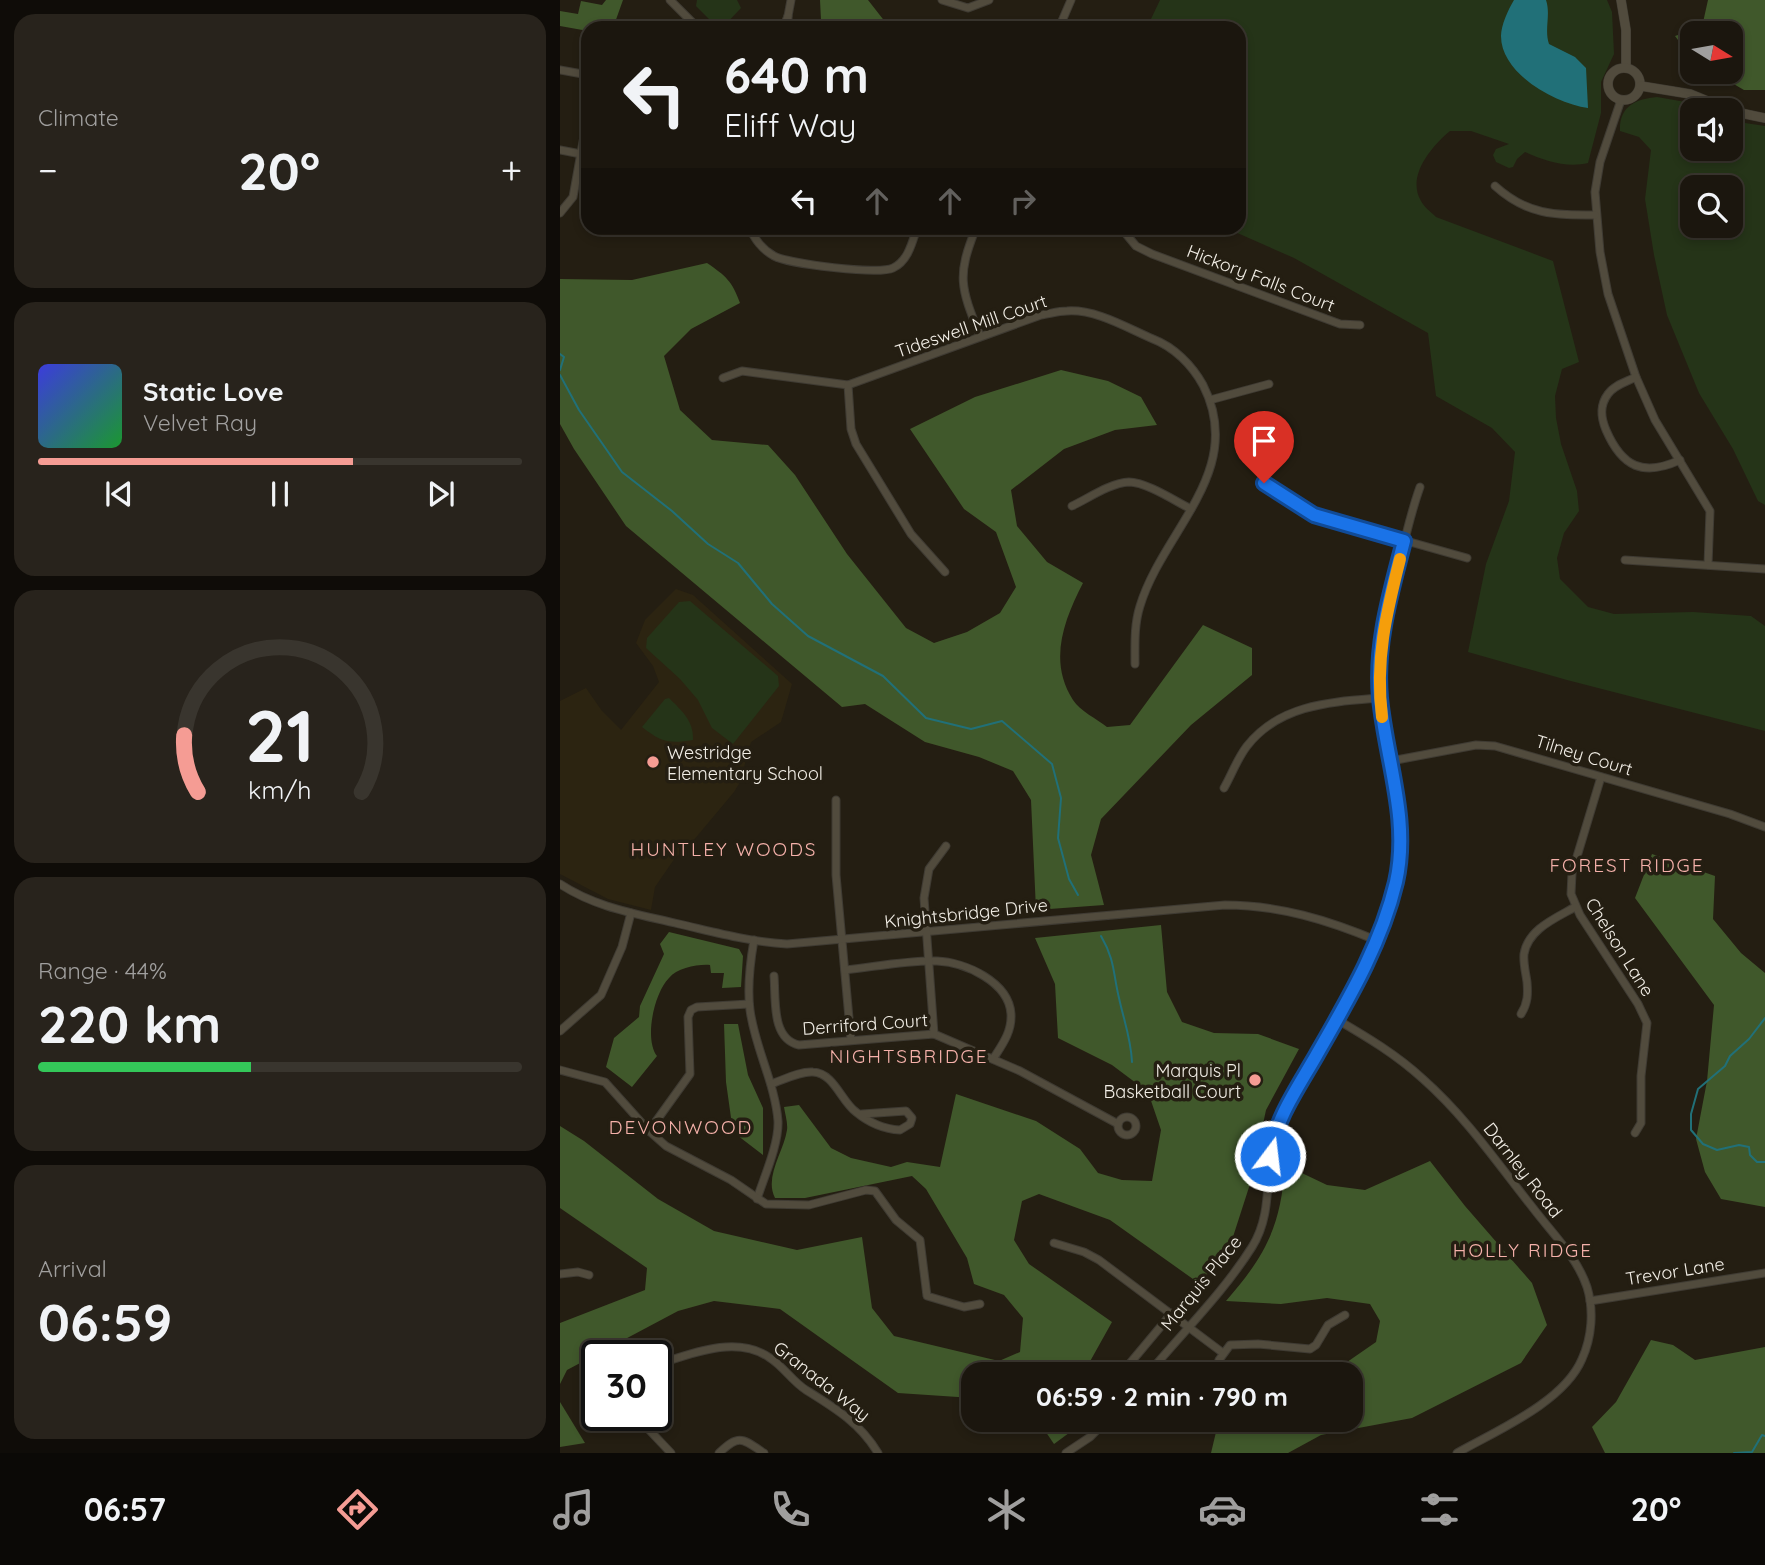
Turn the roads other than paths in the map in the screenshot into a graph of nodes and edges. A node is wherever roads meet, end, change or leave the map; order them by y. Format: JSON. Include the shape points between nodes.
{"nodes":[{"id":1,"x":670,"y":0,"type":"edge"},
{"id":2,"x":791,"y":0,"type":"edge"},
{"id":3,"x":942,"y":0,"type":"edge"},
{"id":4,"x":989,"y":0,"type":"edge"},
{"id":5,"x":1071,"y":0,"type":"edge"},
{"id":6,"x":1621,"y":0,"type":"edge"},
{"id":7,"x":691,"y":21,"type":"edge"},
{"id":8,"x":787,"y":21,"type":"edge"},
{"id":9,"x":1062,"y":21,"type":"edge"},
{"id":10,"x":1626,"y":68,"type":"junction"},
{"id":11,"x":560,"y":70,"type":"edge"},
{"id":12,"x":581,"y":74,"type":"edge"},
{"id":13,"x":1641,"y":86,"type":"junction"},
{"id":14,"x":1699,"y":98,"type":"edge"},
{"id":15,"x":1621,"y":100,"type":"junction"},
{"id":16,"x":1743,"y":114,"type":"edge"},
{"id":17,"x":1765,"y":118,"type":"edge"},
{"id":18,"x":560,"y":150,"type":"edge"},
{"id":19,"x":581,"y":154,"type":"joint"},
{"id":20,"x":1494,"y":186,"type":"dead end"},
{"id":21,"x":560,"y":214,"type":"edge"},
{"id":22,"x":1595,"y":215,"type":"junction"},
{"id":23,"x":752,"y":235,"type":"edge"},
{"id":24,"x":914,"y":235,"type":"edge"},
{"id":25,"x":973,"y":235,"type":"edge"},
{"id":26,"x":1127,"y":235,"type":"edge"},
{"id":27,"x":1360,"y":325,"type":"dead end"},
{"id":28,"x":980,"y":336,"type":"junction"},
{"id":29,"x":1636,"y":377,"type":"junction"},
{"id":30,"x":723,"y":378,"type":"dead end"},
{"id":31,"x":1269,"y":384,"type":"dead end"},
{"id":32,"x":848,"y":385,"type":"junction"},
{"id":33,"x":1210,"y":400,"type":"junction"},
{"id":34,"x":1680,"y":460,"type":"junction"},
{"id":35,"x":1264,"y":483,"type":"dead end"},
{"id":36,"x":1420,"y":487,"type":"dead end"},
{"id":37,"x":1072,"y":506,"type":"dead end"},
{"id":38,"x":1191,"y":509,"type":"junction"},
{"id":39,"x":1404,"y":541,"type":"junction"},
{"id":40,"x":1467,"y":558,"type":"dead end"},
{"id":41,"x":1625,"y":560,"type":"dead end"},
{"id":42,"x":1709,"y":565,"type":"junction"},
{"id":43,"x":1765,"y":569,"type":"edge"},
{"id":44,"x":945,"y":572,"type":"dead end"},
{"id":45,"x":1135,"y":664,"type":"dead end"},
{"id":46,"x":1380,"y":698,"type":"junction"},
{"id":47,"x":1391,"y":761,"type":"junction"},
{"id":48,"x":1601,"y":777,"type":"junction"},
{"id":49,"x":1224,"y":788,"type":"dead end"},
{"id":50,"x":836,"y":800,"type":"dead end"},
{"id":51,"x":1765,"y":827,"type":"edge"},
{"id":52,"x":946,"y":846,"type":"dead end"},
{"id":53,"x":560,"y":884,"type":"edge"},
{"id":54,"x":1575,"y":907,"type":"junction"},
{"id":55,"x":631,"y":912,"type":"junction"},
{"id":56,"x":925,"y":933,"type":"junction"},
{"id":57,"x":754,"y":940,"type":"junction"},
{"id":58,"x":842,"y":941,"type":"junction"},
{"id":59,"x":1378,"y":941,"type":"junction"},
{"id":60,"x":928,"y":962,"type":"junction"},
{"id":61,"x":845,"y":970,"type":"junction"},
{"id":62,"x":774,"y":976,"type":"dead end"},
{"id":63,"x":749,"y":1004,"type":"junction"},
{"id":64,"x":1521,"y":1014,"type":"dead end"},
{"id":65,"x":1336,"y":1019,"type":"junction"},
{"id":66,"x":560,"y":1031,"type":"edge"},
{"id":67,"x":934,"y":1034,"type":"junction"},
{"id":68,"x":851,"y":1040,"type":"junction"},
{"id":69,"x":993,"y":1059,"type":"junction"},
{"id":70,"x":560,"y":1070,"type":"edge"},
{"id":71,"x":771,"y":1084,"type":"junction"},
{"id":72,"x":862,"y":1114,"type":"junction"},
{"id":73,"x":1118,"y":1124,"type":"dead end"},
{"id":74,"x":649,"y":1130,"type":"junction"},
{"id":75,"x":1635,"y":1133,"type":"dead end"},
{"id":76,"x":757,"y":1199,"type":"junction"},
{"id":77,"x":1054,"y":1243,"type":"dead end"},
{"id":78,"x":1765,"y":1273,"type":"edge"},
{"id":79,"x":560,"y":1274,"type":"edge"},
{"id":80,"x":589,"y":1275,"type":"dead end"},
{"id":81,"x":1590,"y":1301,"type":"junction"},
{"id":82,"x":980,"y":1304,"type":"dead end"},
{"id":83,"x":1172,"y":1313,"type":"junction"},
{"id":84,"x":1345,"y":1315,"type":"dead end"},
{"id":85,"x":1188,"y":1326,"type":"junction"},
{"id":86,"x":1223,"y":1353,"type":"junction"},
{"id":87,"x":672,"y":1360,"type":"edge"},
{"id":88,"x":1131,"y":1362,"type":"edge"},
{"id":89,"x":1158,"y":1362,"type":"edge"},
{"id":90,"x":1219,"y":1362,"type":"edge"},
{"id":91,"x":650,"y":1431,"type":"edge"},
{"id":92,"x":1095,"y":1432,"type":"edge"},
{"id":93,"x":671,"y":1453,"type":"edge"},
{"id":94,"x":719,"y":1453,"type":"edge"},
{"id":95,"x":764,"y":1453,"type":"edge"},
{"id":96,"x":878,"y":1453,"type":"edge"},
{"id":97,"x":1066,"y":1453,"type":"edge"},
{"id":98,"x":1457,"y":1453,"type":"edge"}],
"edges":[{"from":1,"to":7,"type":"street"},
{"from":2,"to":8,"type":"street"},
{"from":3,"to":4,"type":"street","via":[[968,8]]},
{"from":5,"to":9,"type":"street"},
{"from":6,"to":10,"type":"street"},
{"from":10,"to":13,"type":"street","via":[[1636,72]]},
{"from":10,"to":15,"type":"street","via":[[1618,69],[1609,79],[1610,91]]},
{"from":11,"to":12,"type":"street"},
{"from":13,"to":14,"type":"street"},
{"from":13,"to":15,"type":"street","via":[[1635,96]]},
{"from":15,"to":22,"type":"street","via":[[1600,162]]},
{"from":16,"to":17,"type":"street"},
{"from":18,"to":19,"type":"street"},
{"from":19,"to":21,"type":"street","via":[[573,197]]},
{"from":20,"to":22,"type":"street","via":[[1510,199],[1544,213]]},
{"from":22,"to":29,"type":"street","via":[[1608,294]]},
{"from":23,"to":24,"type":"street","via":[[766,251],[784,260],[874,272],[899,265]]},
{"from":25,"to":28,"type":"street","via":[[962,281]]},
{"from":26,"to":27,"type":"street","name":"Hickory Falls Court","via":[[1152,254],[1340,324]]},
{"from":28,"to":32,"type":"street","name":"Tideswell Mill Court"},
{"from":28,"to":33,"type":"street","name":"Tideswell Mill Court","via":[[1041,315],[1089,313],[1167,345],[1196,372]]},
{"from":29,"to":34,"type":"street"},
{"from":29,"to":34,"type":"street","via":[[1617,386],[1603,403],[1602,419],[1616,451],[1643,468],[1665,467]]},
{"from":30,"to":32,"type":"street","name":"Tideswell Mill Court","via":[[742,371]]},
{"from":31,"to":33,"type":"street"},
{"from":32,"to":44,"type":"street","via":[[851,429],[865,462],[911,534]]},
{"from":33,"to":38,"type":"street","name":"Tideswell Mill Court","via":[[1216,445],[1207,478]]},
{"from":34,"to":42,"type":"street","via":[[1710,511]]},
{"from":35,"to":39,"type":"street","via":[[1314,515]]},
{"from":36,"to":39,"type":"street","name":"Marquis Place"},
{"from":37,"to":38,"type":"street","via":[[1129,482]]},
{"from":38,"to":45,"type":"street","name":"Tideswell Mill Court","via":[[1140,605]]},
{"from":39,"to":40,"type":"street"},
{"from":39,"to":46,"type":"street","name":"Marquis Place","via":[[1381,643]]},
{"from":41,"to":42,"type":"street"},
{"from":42,"to":43,"type":"street"},
{"from":46,"to":47,"type":"street","name":"Marquis Place"},
{"from":46,"to":49,"type":"street","via":[[1315,704],[1274,722],[1248,744]]},
{"from":47,"to":48,"type":"street","name":"Tilney Court","via":[[1476,745],[1495,746]]},
{"from":47,"to":59,"type":"street","name":"Marquis Place","via":[[1401,847]]},
{"from":48,"to":51,"type":"street","name":"Tilney Court"},
{"from":48,"to":54,"type":"street","name":"Chelson Lane","via":[[1572,873]]},
{"from":50,"to":58,"type":"street"},
{"from":52,"to":56,"type":"street","via":[[927,878]]},
{"from":53,"to":55,"type":"street","name":"Knightsbridge Drive","via":[[596,903]]},
{"from":54,"to":64,"type":"street","via":[[1545,923],[1532,936],[1524,954],[1528,995]]},
{"from":54,"to":75,"type":"street","name":"Chelson Lane","via":[[1646,1019],[1642,1117]]},
{"from":55,"to":57,"type":"street","name":"Knightsbridge Drive"},
{"from":55,"to":66,"type":"street","via":[[601,995]]},
{"from":56,"to":58,"type":"street","name":"Knightsbridge Drive"},
{"from":56,"to":59,"type":"street","name":"Knightsbridge Drive","via":[[1241,905],[1308,915]]},
{"from":56,"to":60,"type":"street"},
{"from":57,"to":58,"type":"street","name":"Knightsbridge Drive","via":[[787,944]]},
{"from":57,"to":63,"type":"street"},
{"from":58,"to":61,"type":"street"},
{"from":59,"to":65,"type":"street","name":"Marquis Place"},
{"from":60,"to":61,"type":"street"},
{"from":60,"to":67,"type":"street"},
{"from":60,"to":69,"type":"street","via":[[962,967],[1001,991],[1010,1022]]},
{"from":61,"to":68,"type":"street"},
{"from":62,"to":68,"type":"street","name":"Derriford Court","via":[[779,1027],[788,1041],[799,1045]]},
{"from":63,"to":71,"type":"street"},
{"from":63,"to":74,"type":"street","via":[[691,1010],[688,1080]]},
{"from":65,"to":81,"type":"street","name":"Darnley Road","via":[[1411,1068],[1455,1110],[1568,1252]]},
{"from":65,"to":85,"type":"street","name":"Marquis Place","via":[[1275,1132],[1266,1209],[1257,1237]]},
{"from":67,"to":68,"type":"street","name":"Derriford Court"},
{"from":67,"to":69,"type":"street","name":"Derriford Court"},
{"from":69,"to":73,"type":"street","name":"Derriford Court"},
{"from":70,"to":74,"type":"street","via":[[605,1082]]},
{"from":71,"to":72,"type":"street","via":[[808,1072],[820,1073]]},
{"from":71,"to":76,"type":"street","via":[[777,1135]]},
{"from":72,"to":72,"type":"street","via":[[906,1111],[912,1118],[896,1130],[871,1123]]},
{"from":74,"to":76,"type":"street","via":[[677,1153],[731,1180]]},
{"from":76,"to":82,"type":"street","via":[[775,1206],[809,1205],[875,1191],[896,1220],[919,1240],[928,1296],[964,1307]]},
{"from":77,"to":83,"type":"street","via":[[1099,1260]]},
{"from":78,"to":81,"type":"street","name":"Trevor Lane"},
{"from":79,"to":80,"type":"street"},
{"from":81,"to":98,"type":"street","name":"Darnley Road","via":[[1587,1347],[1570,1379],[1548,1400]]},
{"from":83,"to":85,"type":"street"},
{"from":83,"to":88,"type":"street"},
{"from":84,"to":86,"type":"street","via":[[1328,1325],[1310,1349],[1236,1343]]},
{"from":85,"to":86,"type":"street"},
{"from":85,"to":89,"type":"street","name":"Marquis Place"},
{"from":86,"to":90,"type":"street"},
{"from":87,"to":96,"type":"street","name":"Granada Way","via":[[715,1347],[761,1353],[855,1422]]},
{"from":91,"to":93,"type":"street"},
{"from":92,"to":97,"type":"street"},
{"from":94,"to":95,"type":"street","via":[[739,1439]]}]}
